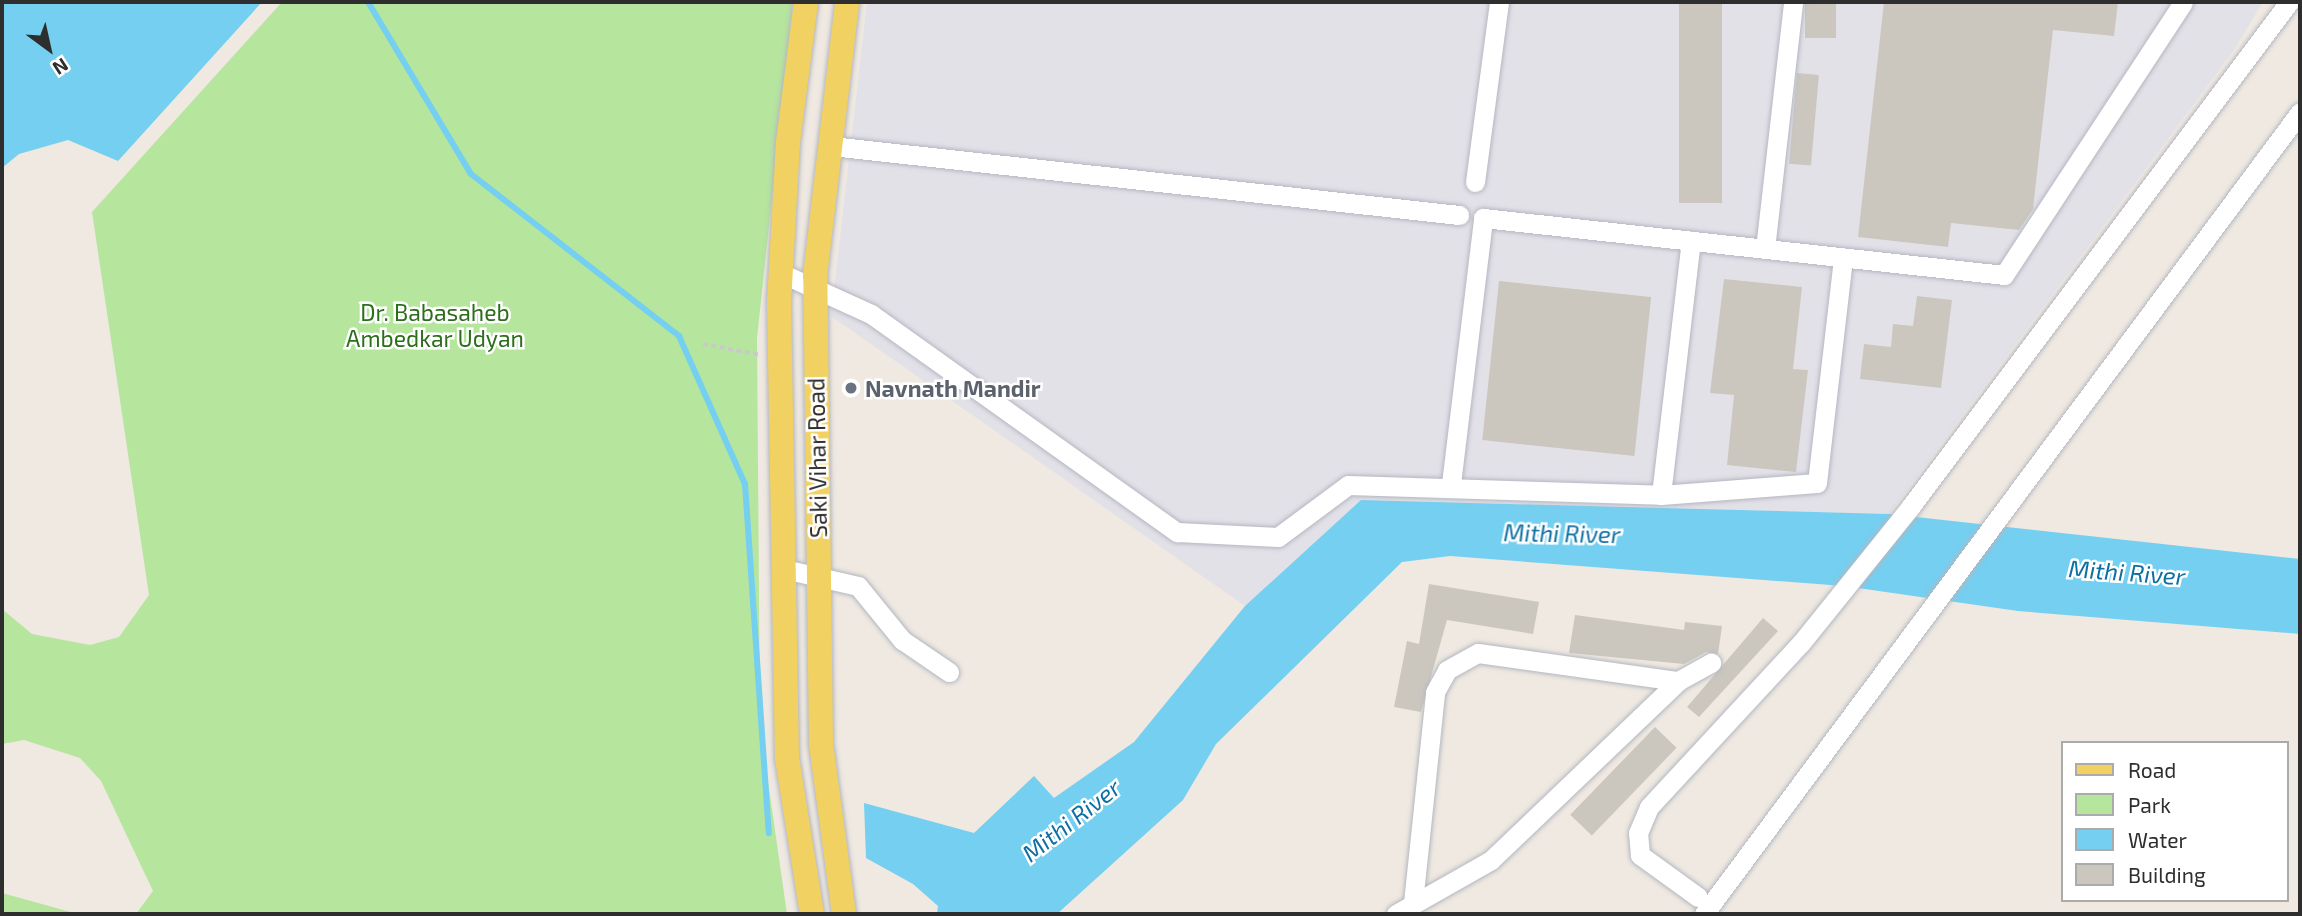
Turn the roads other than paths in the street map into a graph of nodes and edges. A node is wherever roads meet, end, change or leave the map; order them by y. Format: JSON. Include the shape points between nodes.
{"nodes":[{"id":1,"x":806,"y":2,"type":"edge"},
{"id":2,"x":847,"y":2,"type":"edge"},
{"id":3,"x":1499,"y":2,"type":"edge"},
{"id":4,"x":1793,"y":2,"type":"edge"},
{"id":5,"x":2183,"y":2,"type":"edge"},
{"id":6,"x":2287,"y":5,"type":"edge"},
{"id":7,"x":2300,"y":112,"type":"edge"},
{"id":8,"x":831,"y":146,"type":"junction"},
{"id":9,"x":1475,"y":182,"type":"dead end"},
{"id":10,"x":1459,"y":215,"type":"dead end"},
{"id":11,"x":1691,"y":241,"type":"junction"},
{"id":12,"x":1765,"y":249,"type":"junction"},
{"id":13,"x":1843,"y":257,"type":"junction"},
{"id":14,"x":781,"y":273,"type":"junction"},
{"id":15,"x":815,"y":288,"type":"junction"},
{"id":16,"x":1451,"y":484,"type":"junction"},
{"id":17,"x":1661,"y":495,"type":"junction"},
{"id":18,"x":783,"y":569,"type":"junction"},
{"id":19,"x":818,"y":572,"type":"junction"},
{"id":20,"x":1711,"y":663,"type":"dead end"},
{"id":21,"x":949,"y":672,"type":"dead end"},
{"id":22,"x":1678,"y":681,"type":"junction"},
{"id":23,"x":785,"y":685,"type":"junction"},
{"id":24,"x":820,"y":685,"type":"junction"},
{"id":25,"x":834,"y":839,"type":"junction"},
{"id":26,"x":800,"y":841,"type":"junction"},
{"id":27,"x":1413,"y":903,"type":"junction"},
{"id":28,"x":1701,"y":905,"type":"edge"},
{"id":29,"x":811,"y":914,"type":"edge"},
{"id":30,"x":844,"y":914,"type":"edge"},
{"id":31,"x":1396,"y":914,"type":"edge"}],
"edges":[{"from":1,"to":14,"type":"main road","name":"Saki Vihar Road"},
{"from":2,"to":8,"type":"main road","name":"Saki Vihar Road"},
{"from":3,"to":9,"type":"street"},
{"from":4,"to":12,"type":"street"},
{"from":5,"to":13,"type":"street","via":[[2004,275]]},
{"from":6,"to":28,"type":"street","via":[[1911,506],[1801,643],[1649,807],[1638,833],[1640,855]]},
{"from":7,"to":28,"type":"street"},
{"from":8,"to":10,"type":"street"},
{"from":8,"to":15,"type":"main road","name":"Saki Vihar Road"},
{"from":11,"to":12,"type":"street"},
{"from":11,"to":16,"type":"street","via":[[1483,218]]},
{"from":11,"to":17,"type":"street"},
{"from":12,"to":13,"type":"street"},
{"from":13,"to":17,"type":"street","via":[[1817,483]]},
{"from":14,"to":15,"type":"street"},
{"from":14,"to":18,"type":"main road","name":"Saki Vihar Road"},
{"from":15,"to":16,"type":"street","via":[[871,314],[1177,531],[1278,537],[1348,485]]},
{"from":15,"to":19,"type":"main road","name":"Saki Vihar Road"},
{"from":16,"to":17,"type":"street"},
{"from":18,"to":19,"type":"street"},
{"from":18,"to":23,"type":"main road","name":"Saki Vihar Road"},
{"from":19,"to":21,"type":"street","via":[[858,586],[902,640]]},
{"from":19,"to":24,"type":"main road","name":"Saki Vihar Road"},
{"from":20,"to":22,"type":"street"},
{"from":22,"to":27,"type":"street","via":[[1491,860]]},
{"from":22,"to":27,"type":"street","via":[[1478,653],[1447,670],[1435,692]]},
{"from":23,"to":24,"type":"main road"},
{"from":23,"to":26,"type":"main road","name":"Saki Vihar Road","via":[[787,758]]},
{"from":24,"to":25,"type":"main road","name":"Saki Vihar Road"},
{"from":25,"to":26,"type":"main road"},
{"from":25,"to":30,"type":"main road","name":"Saki Vihar Road"},
{"from":26,"to":29,"type":"main road","name":"Saki Vihar Road"},
{"from":27,"to":31,"type":"street"}]}
